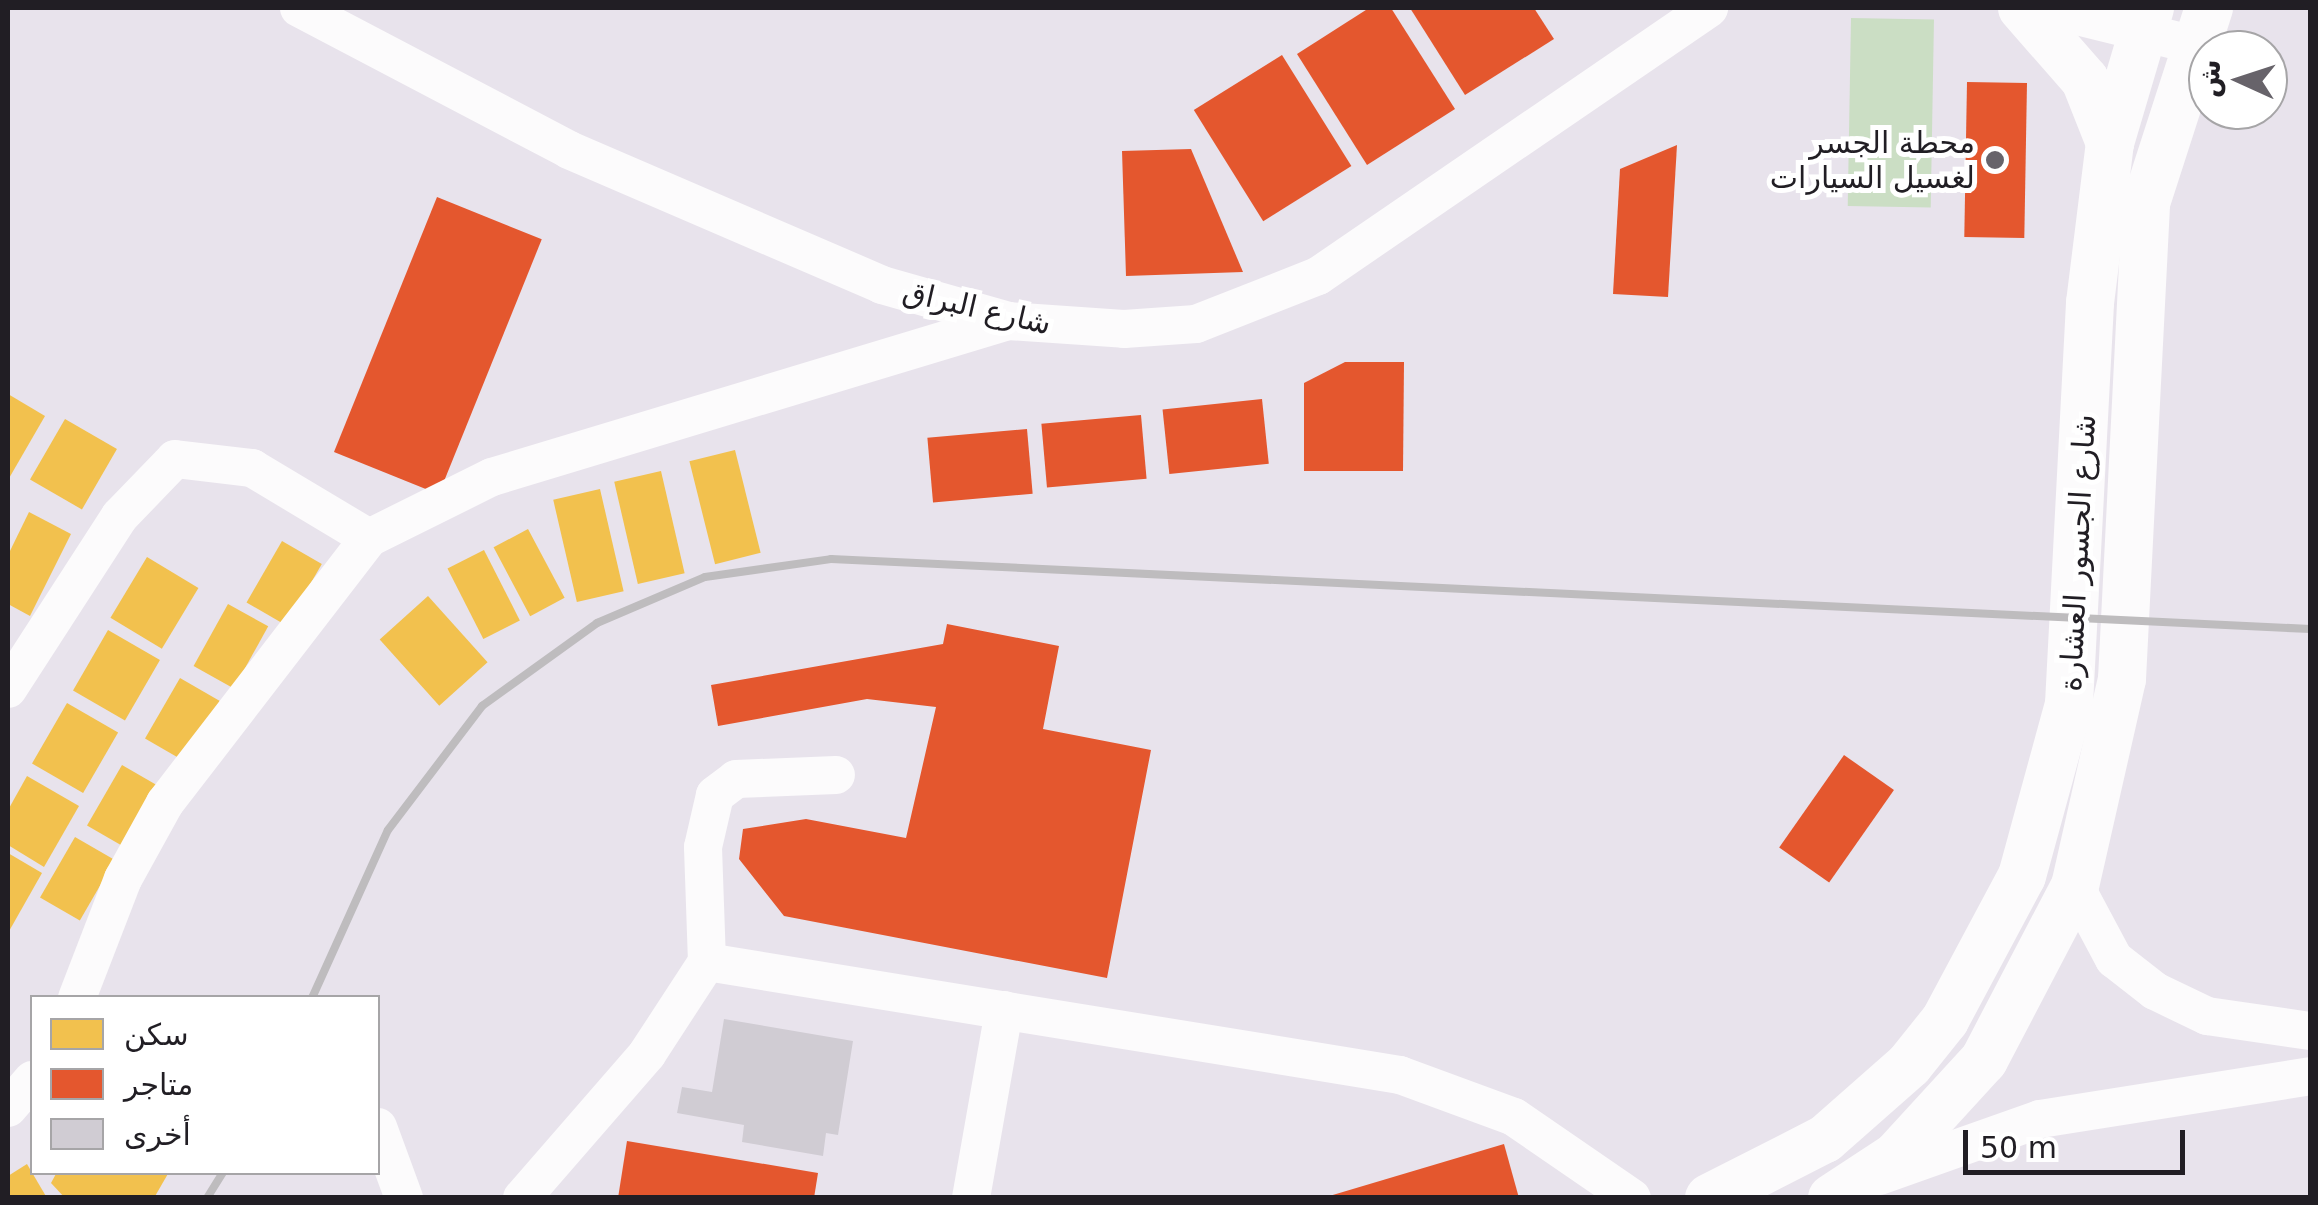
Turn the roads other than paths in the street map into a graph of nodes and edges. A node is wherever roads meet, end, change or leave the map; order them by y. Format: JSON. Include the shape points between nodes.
{"nodes":[{"id":1,"x":298,"y":8,"type":"edge"},
{"id":2,"x":1740,"y":8,"type":"edge"},
{"id":3,"x":2022,"y":8,"type":"edge"},
{"id":4,"x":2046,"y":8,"type":"edge"},
{"id":5,"x":1700,"y":14,"type":"edge"},
{"id":6,"x":2147,"y":18,"type":"edge"},
{"id":7,"x":2202,"y":26,"type":"edge"},
{"id":8,"x":2110,"y":143,"type":"junction"},
{"id":9,"x":1008,"y":321,"type":"junction"},
{"id":10,"x":369,"y":538,"type":"junction"},
{"id":11,"x":8,"y":689,"type":"edge"},
{"id":12,"x":836,"y":775,"type":"dead end"},
{"id":13,"x":2075,"y":886,"type":"junction"},
{"id":14,"x":707,"y":962,"type":"junction"},
{"id":15,"x":78,"y":995,"type":"edge"},
{"id":16,"x":1004,"y":1010,"type":"junction"},
{"id":17,"x":2310,"y":1032,"type":"edge"},
{"id":18,"x":2310,"y":1076,"type":"edge"},
{"id":19,"x":30,"y":1082,"type":"edge"},
{"id":20,"x":8,"y":1108,"type":"edge"},
{"id":21,"x":380,"y":1132,"type":"edge"},
{"id":22,"x":1842,"y":1191,"type":"edge"},
{"id":23,"x":404,"y":1198,"type":"edge"},
{"id":24,"x":522,"y":1198,"type":"edge"},
{"id":25,"x":971,"y":1198,"type":"edge"},
{"id":26,"x":1632,"y":1198,"type":"edge"},
{"id":27,"x":1709,"y":1198,"type":"edge"}],
"edges":[{"from":1,"to":9,"type":"street","name":"شارع البراق","via":[[384,60],[658,189],[882,286]]},
{"from":2,"to":5,"type":"street","name":"شارع البراق"},
{"from":3,"to":8,"type":"main road","via":[[2085,80]]},
{"from":4,"to":6,"type":"street"},
{"from":5,"to":9,"type":"street","name":"شارع البراق","via":[[1318,276],[1260,305],[1196,324],[1124,329]]},
{"from":6,"to":7,"type":"street"},
{"from":6,"to":8,"type":"main road","name":"شارع الجسور العشارة"},
{"from":7,"to":13,"type":"main road","name":"شارع الجسور العشارة","via":[[2146,203],[2122,679]]},
{"from":8,"to":27,"type":"main road","name":"شارع الجسور العشارة","via":[[2090,302],[2070,704],[2022,876],[1954,1004],[1910,1065],[1825,1139]]},
{"from":9,"to":10,"type":"street","via":[[492,477]]},
{"from":10,"to":11,"type":"street","via":[[252,468],[174,459],[120,516]]},
{"from":10,"to":15,"type":"street","via":[[165,803],[123,879]]},
{"from":12,"to":14,"type":"street","via":[[736,779],[715,796],[703,846]]},
{"from":13,"to":17,"type":"street","via":[[2114,959],[2154,991],[2206,1016]]},
{"from":13,"to":22,"type":"main road","name":"شارع الجسور العشارة","via":[[1984,1060],[1896,1156]]},
{"from":14,"to":16,"type":"street"},
{"from":14,"to":24,"type":"street","via":[[646,1054]]},
{"from":16,"to":25,"type":"street"},
{"from":16,"to":26,"type":"street","via":[[1400,1075],[1514,1117]]},
{"from":18,"to":22,"type":"street","via":[[2040,1119]]},
{"from":19,"to":20,"type":"street"},
{"from":21,"to":23,"type":"street"}]}
